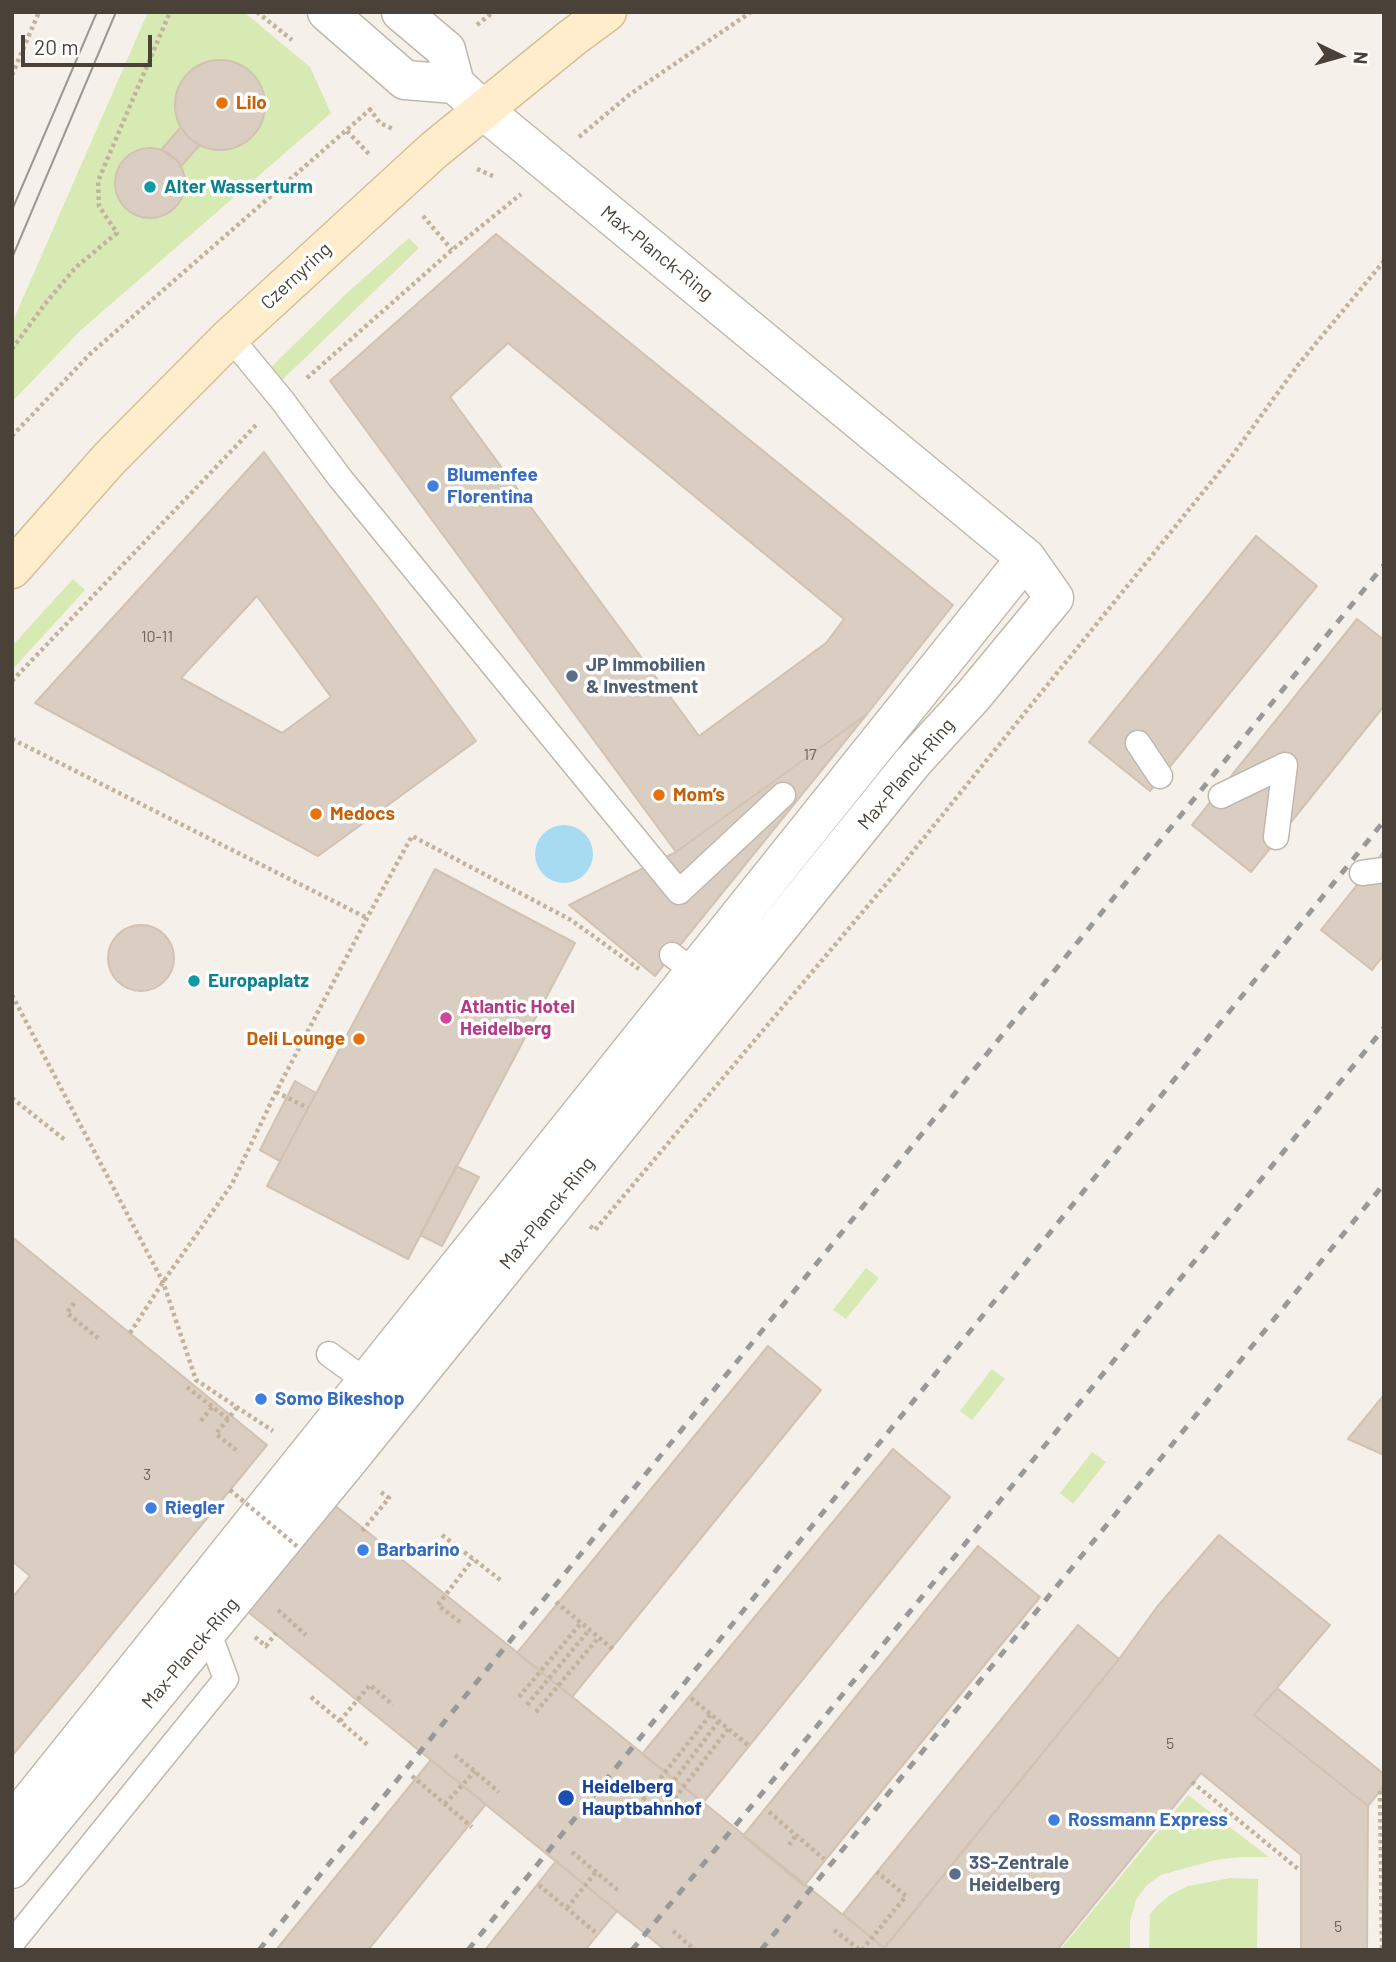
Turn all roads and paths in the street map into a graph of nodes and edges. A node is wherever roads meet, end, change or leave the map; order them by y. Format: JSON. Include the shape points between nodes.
{"nodes":[{"id":1,"x":39,"y":12,"type":"edge"},
{"id":2,"x":170,"y":12,"type":"edge"},
{"id":3,"x":327,"y":12,"type":"edge"},
{"id":4,"x":401,"y":12,"type":"edge"},
{"id":5,"x":607,"y":12,"type":"edge"},
{"id":6,"x":751,"y":12,"type":"edge"},
{"id":7,"x":12,"y":75,"type":"edge"},
{"id":8,"x":405,"y":80,"type":"junction"},
{"id":9,"x":628,"y":95,"type":"dead end"},
{"id":10,"x":469,"y":97,"type":"junction"},
{"id":11,"x":452,"y":250,"type":"dead end"},
{"id":12,"x":1384,"y":261,"type":"edge"},
{"id":13,"x":230,"y":337,"type":"junction"},
{"id":14,"x":12,"y":349,"type":"edge"},
{"id":15,"x":282,"y":400,"type":"junction"},
{"id":16,"x":12,"y":436,"type":"edge"},
{"id":17,"x":1026,"y":558,"type":"junction"},
{"id":18,"x":12,"y":569,"type":"edge"},
{"id":19,"x":12,"y":681,"type":"edge"},
{"id":20,"x":12,"y":739,"type":"edge"},
{"id":21,"x":1138,"y":743,"type":"dead end"},
{"id":22,"x":1160,"y":776,"type":"dead end"},
{"id":23,"x":783,"y":796,"type":"dead end"},
{"id":24,"x":1220,"y":796,"type":"dead end"},
{"id":25,"x":1276,"y":837,"type":"dead end"},
{"id":26,"x":367,"y":918,"type":"junction"},
{"id":27,"x":646,"y":974,"type":"dead end"},
{"id":28,"x":12,"y":995,"type":"edge"},
{"id":29,"x":276,"y":1092,"type":"junction"},
{"id":30,"x":12,"y":1098,"type":"edge"},
{"id":31,"x":308,"y":1108,"type":"dead end"},
{"id":32,"x":65,"y":1140,"type":"dead end"},
{"id":33,"x":544,"y":1187,"type":"junction"},
{"id":34,"x":163,"y":1282,"type":"junction"},
{"id":35,"x":74,"y":1303,"type":"dead end"},
{"id":36,"x":130,"y":1333,"type":"dead end"},
{"id":37,"x":98,"y":1338,"type":"dead end"},
{"id":38,"x":329,"y":1353,"type":"dead end"},
{"id":39,"x":367,"y":1382,"type":"junction"},
{"id":40,"x":187,"y":1387,"type":"dead end"},
{"id":41,"x":212,"y":1407,"type":"junction"},
{"id":42,"x":237,"y":1407,"type":"junction"},
{"id":43,"x":228,"y":1419,"type":"junction"},
{"id":44,"x":201,"y":1422,"type":"dead end"},
{"id":45,"x":269,"y":1428,"type":"dead end"},
{"id":46,"x":236,"y":1450,"type":"dead end"},
{"id":47,"x":376,"y":1488,"type":"dead end"},
{"id":48,"x":230,"y":1490,"type":"dead end"},
{"id":49,"x":362,"y":1531,"type":"dead end"},
{"id":50,"x":442,"y":1535,"type":"dead end"},
{"id":51,"x":298,"y":1547,"type":"dead end"},
{"id":52,"x":473,"y":1559,"type":"junction"},
{"id":53,"x":503,"y":1582,"type":"dead end"},
{"id":54,"x":555,"y":1602,"type":"dead end"},
{"id":55,"x":269,"y":1618,"type":"dead end"},
{"id":56,"x":460,"y":1622,"type":"dead end"},
{"id":57,"x":581,"y":1623,"type":"junction"},
{"id":58,"x":262,"y":1627,"type":"dead end"},
{"id":59,"x":589,"y":1630,"type":"junction"},
{"id":60,"x":208,"y":1631,"type":"junction"},
{"id":61,"x":276,"y":1633,"type":"dead end"},
{"id":62,"x":306,"y":1635,"type":"dead end"},
{"id":63,"x":599,"y":1637,"type":"junction"},
{"id":64,"x":615,"y":1651,"type":"dead end"},
{"id":65,"x":311,"y":1697,"type":"dead end"},
{"id":66,"x":519,"y":1698,"type":"dead end"},
{"id":67,"x":691,"y":1698,"type":"dead end"},
{"id":68,"x":393,"y":1705,"type":"dead end"},
{"id":69,"x":527,"y":1705,"type":"dead end"},
{"id":70,"x":536,"y":1713,"type":"dead end"},
{"id":71,"x":710,"y":1714,"type":"junction"},
{"id":72,"x":340,"y":1721,"type":"junction"},
{"id":73,"x":719,"y":1721,"type":"junction"},
{"id":74,"x":728,"y":1729,"type":"junction"},
{"id":75,"x":748,"y":1745,"type":"dead end"},
{"id":76,"x":369,"y":1746,"type":"dead end"},
{"id":77,"x":455,"y":1755,"type":"dead end"},
{"id":78,"x":475,"y":1771,"type":"junction"},
{"id":79,"x":412,"y":1776,"type":"dead end"},
{"id":80,"x":1192,"y":1782,"type":"dead end"},
{"id":81,"x":1380,"y":1791,"type":"dead end"},
{"id":82,"x":499,"y":1792,"type":"dead end"},
{"id":83,"x":643,"y":1800,"type":"dead end"},
{"id":84,"x":445,"y":1804,"type":"junction"},
{"id":85,"x":653,"y":1808,"type":"dead end"},
{"id":86,"x":769,"y":1812,"type":"dead end"},
{"id":87,"x":662,"y":1815,"type":"dead end"},
{"id":88,"x":12,"y":1824,"type":"edge"},
{"id":89,"x":472,"y":1827,"type":"dead end"},
{"id":90,"x":796,"y":1835,"type":"junction"},
{"id":91,"x":789,"y":1844,"type":"dead end"},
{"id":92,"x":572,"y":1852,"type":"dead end"},
{"id":93,"x":824,"y":1859,"type":"dead end"},
{"id":94,"x":12,"y":1869,"type":"edge"},
{"id":95,"x":1298,"y":1869,"type":"dead end"},
{"id":96,"x":596,"y":1872,"type":"junction"},
{"id":97,"x":877,"y":1872,"type":"dead end"},
{"id":98,"x":539,"y":1885,"type":"dead end"},
{"id":99,"x":620,"y":1892,"type":"dead end"},
{"id":100,"x":567,"y":1908,"type":"junction"},
{"id":101,"x":834,"y":1930,"type":"dead end"},
{"id":102,"x":673,"y":1931,"type":"dead end"},
{"id":103,"x":595,"y":1932,"type":"dead end"},
{"id":104,"x":12,"y":1943,"type":"edge"},
{"id":105,"x":695,"y":1950,"type":"edge"},
{"id":106,"x":861,"y":1950,"type":"edge"},
{"id":107,"x":1382,"y":1950,"type":"edge"}],
"edges":[{"from":1,"to":7,"type":"path"},
{"from":2,"to":14,"type":"path","via":[[98,181],[99,206],[117,233],[76,267]]},
{"from":3,"to":8,"type":"street"},
{"from":4,"to":10,"type":"street","via":[[446,50]]},
{"from":5,"to":10,"type":"main road","name":"Czernyring"},
{"from":6,"to":9,"type":"path"},
{"from":8,"to":10,"type":"street"},
{"from":8,"to":16,"type":"path","via":[[90,354]]},
{"from":10,"to":13,"type":"main road","name":"Czernyring","via":[[396,183]]},
{"from":10,"to":17,"type":"street","name":"Max-Planck-Ring"},
{"from":11,"to":15,"type":"path"},
{"from":12,"to":33,"type":"path","via":[[898,870],[595,1230]]},
{"from":13,"to":15,"type":"lane"},
{"from":13,"to":18,"type":"main road","name":"Czernyring","via":[[109,459]]},
{"from":15,"to":19,"type":"path"},
{"from":15,"to":23,"type":"lane","via":[[348,488],[679,891]]},
{"from":17,"to":33,"type":"street","name":"Max-Planck-Ring","via":[[684,964]]},
{"from":17,"to":33,"type":"street","name":"Max-Planck-Ring","via":[[1054,598]]},
{"from":20,"to":26,"type":"path"},
{"from":21,"to":22,"type":"lane"},
{"from":24,"to":25,"type":"lane","via":[[1285,765]]},
{"from":26,"to":27,"type":"path","via":[[412,836],[571,920]]},
{"from":26,"to":29,"type":"path"},
{"from":28,"to":34,"type":"path"},
{"from":29,"to":31,"type":"path"},
{"from":29,"to":34,"type":"path","via":[[232,1184]]},
{"from":30,"to":32,"type":"path"},
{"from":33,"to":39,"type":"street","name":"Max-Planck-Ring"},
{"from":33,"to":60,"type":"street","name":"Max-Planck-Ring"},
{"from":34,"to":36,"type":"path"},
{"from":34,"to":42,"type":"path","via":[[195,1382]]},
{"from":35,"to":37,"type":"path","via":[[67,1313]]},
{"from":38,"to":39,"type":"lane"},
{"from":39,"to":88,"type":"street","name":"Max-Planck-Ring"},
{"from":40,"to":41,"type":"path"},
{"from":41,"to":43,"type":"path"},
{"from":41,"to":44,"type":"path"},
{"from":42,"to":43,"type":"path"},
{"from":42,"to":45,"type":"path"},
{"from":43,"to":46,"type":"path","via":[[216,1434]]},
{"from":47,"to":49,"type":"path","via":[[389,1498]]},
{"from":48,"to":51,"type":"path","bridge":true},
{"from":50,"to":52,"type":"path"},
{"from":52,"to":53,"type":"path"},
{"from":52,"to":56,"type":"path","via":[[438,1605]]},
{"from":54,"to":57,"type":"path"},
{"from":55,"to":62,"type":"path","via":[[276,1609]]},
{"from":57,"to":59,"type":"path"},
{"from":57,"to":66,"type":"path"},
{"from":58,"to":61,"type":"path","via":[[255,1636],[266,1646]]},
{"from":59,"to":63,"type":"path"},
{"from":59,"to":69,"type":"path"},
{"from":60,"to":94,"type":"street","name":"Max-Planck-Ring"},
{"from":60,"to":104,"type":"lane","via":[[226,1679]]},
{"from":63,"to":64,"type":"path"},
{"from":63,"to":70,"type":"path"},
{"from":65,"to":72,"type":"path"},
{"from":67,"to":71,"type":"path"},
{"from":68,"to":72,"type":"path","via":[[370,1685]]},
{"from":71,"to":73,"type":"path"},
{"from":71,"to":83,"type":"path"},
{"from":72,"to":76,"type":"path"},
{"from":73,"to":74,"type":"path"},
{"from":73,"to":85,"type":"path"},
{"from":74,"to":75,"type":"path"},
{"from":74,"to":87,"type":"path"},
{"from":77,"to":78,"type":"path"},
{"from":78,"to":82,"type":"path"},
{"from":78,"to":84,"type":"path"},
{"from":79,"to":84,"type":"path"},
{"from":80,"to":95,"type":"path"},
{"from":81,"to":107,"type":"path"},
{"from":84,"to":89,"type":"path"},
{"from":86,"to":90,"type":"path"},
{"from":90,"to":91,"type":"path"},
{"from":90,"to":93,"type":"path"},
{"from":92,"to":96,"type":"path"},
{"from":96,"to":99,"type":"path"},
{"from":96,"to":100,"type":"path"},
{"from":97,"to":106,"type":"path","via":[[906,1896]]},
{"from":98,"to":100,"type":"path"},
{"from":100,"to":103,"type":"path"},
{"from":101,"to":106,"type":"path"},
{"from":102,"to":105,"type":"path"}]}
